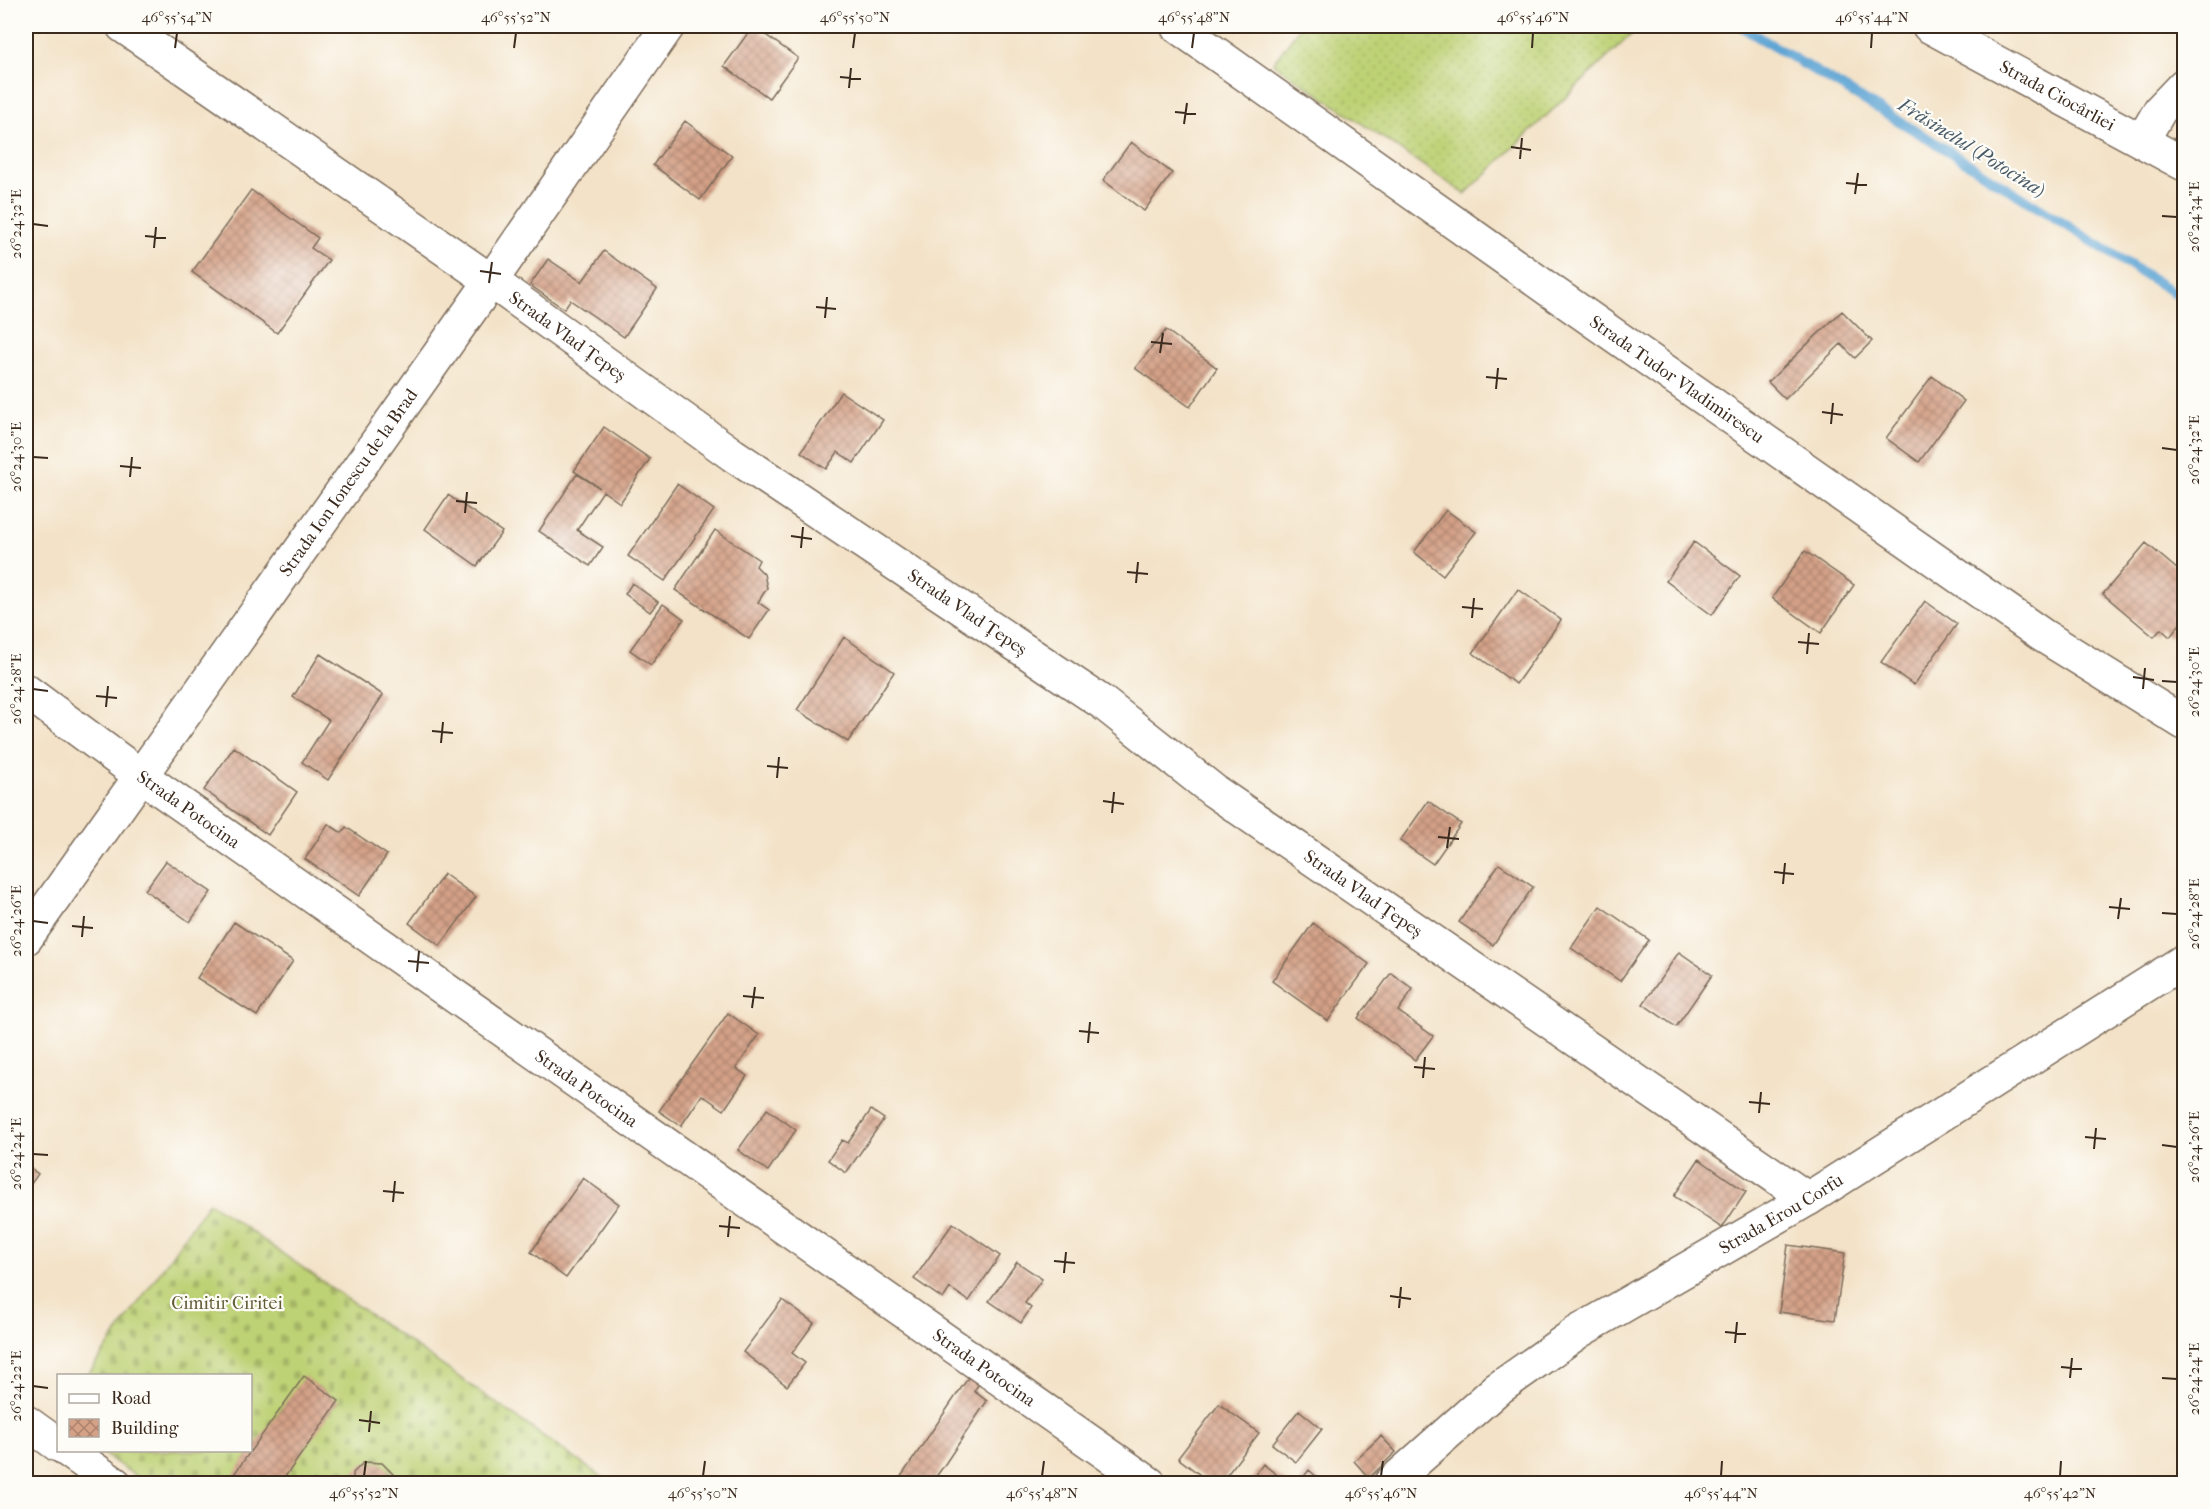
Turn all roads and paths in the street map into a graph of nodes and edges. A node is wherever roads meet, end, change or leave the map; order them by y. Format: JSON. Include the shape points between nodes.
{"nodes":[{"id":1,"x":123,"y":26,"type":"edge"},
{"id":2,"x":668,"y":26,"type":"edge"},
{"id":3,"x":1177,"y":26,"type":"edge"},
{"id":4,"x":1929,"y":26,"type":"edge"},
{"id":5,"x":2184,"y":85,"type":"edge"},
{"id":6,"x":2142,"y":141,"type":"junction"},
{"id":7,"x":2184,"y":164,"type":"edge"},
{"id":8,"x":491,"y":281,"type":"junction"},
{"id":9,"x":26,"y":691,"type":"edge"},
{"id":10,"x":2184,"y":723,"type":"edge"},
{"id":11,"x":141,"y":776,"type":"junction"},
{"id":12,"x":26,"y":938,"type":"edge"},
{"id":13,"x":2184,"y":961,"type":"edge"},
{"id":14,"x":1808,"y":1199,"type":"junction"},
{"id":15,"x":26,"y":1422,"type":"edge"},
{"id":16,"x":57,"y":1444,"type":"edge"},
{"id":17,"x":70,"y":1452,"type":"edge"},
{"id":18,"x":115,"y":1484,"type":"edge"},
{"id":19,"x":1150,"y":1484,"type":"edge"},
{"id":20,"x":1390,"y":1484,"type":"edge"}],
"edges":[{"from":1,"to":8,"type":"street","name":"Strada Vlad Țepeș"},
{"from":2,"to":8,"type":"street","name":"Strada Ion Ionescu de la Brad"},
{"from":3,"to":10,"type":"street","name":"Strada Tudor Vladimirescu","via":[[2042,635]]},
{"from":4,"to":6,"type":"street","name":"Strada Ciocârliei"},
{"from":5,"to":6,"type":"street","via":[[2160,110]]},
{"from":6,"to":7,"type":"street","name":"Strada Ciocârliei"},
{"from":8,"to":11,"type":"street","name":"Strada Ion Ionescu de la Brad"},
{"from":8,"to":14,"type":"street","name":"Strada Vlad Țepeș","via":[[733,455],[1103,703],[1215,790]]},
{"from":9,"to":11,"type":"street","name":"Strada Potocina"},
{"from":11,"to":12,"type":"street","name":"Strada Ion Ionescu de la Brad"},
{"from":11,"to":19,"type":"street","name":"Strada Potocina"},
{"from":13,"to":14,"type":"street","name":"Strada Erou Corfu"},
{"from":14,"to":20,"type":"street","name":"Strada Erou Corfu","via":[[1578,1332],[1496,1390]]},
{"from":15,"to":16,"type":"street"},
{"from":17,"to":18,"type":"street"}]}
